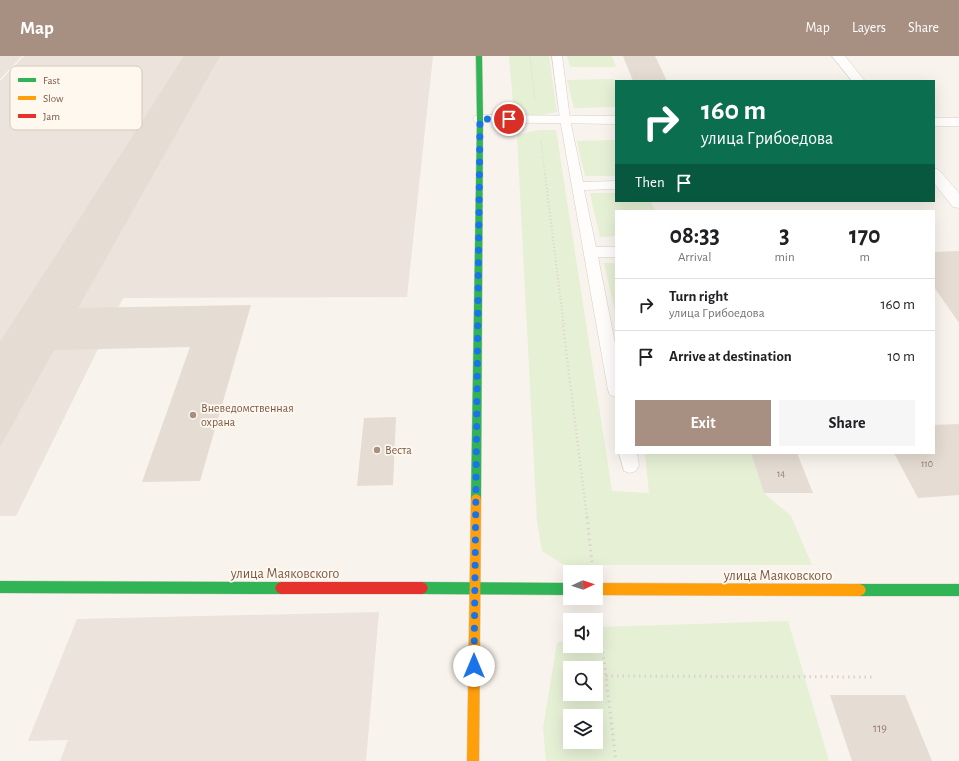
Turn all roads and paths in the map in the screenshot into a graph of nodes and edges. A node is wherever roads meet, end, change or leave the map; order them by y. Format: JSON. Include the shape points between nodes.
{"nodes":[{"id":1,"x":479,"y":56,"type":"edge"},
{"id":2,"x":530,"y":56,"type":"edge"},
{"id":3,"x":557,"y":56,"type":"edge"},
{"id":4,"x":838,"y":56,"type":"edge"},
{"id":5,"x":858,"y":80,"type":"edge"},
{"id":6,"x":480,"y":119,"type":"junction"},
{"id":7,"x":538,"y":119,"type":"junction"},
{"id":8,"x":565,"y":119,"type":"junction"},
{"id":9,"x":615,"y":120,"type":"edge"},
{"id":10,"x":935,"y":122,"type":"edge"},
{"id":11,"x":959,"y":122,"type":"edge"},
{"id":12,"x":935,"y":174,"type":"edge"},
{"id":13,"x":615,"y":185,"type":"edge"},
{"id":14,"x":578,"y":186,"type":"junction"},
{"id":15,"x":959,"y":203,"type":"edge"},
{"id":16,"x":590,"y":252,"type":"junction"},
{"id":17,"x":615,"y":252,"type":"edge"},
{"id":18,"x":610,"y":328,"type":"edge"},
{"id":19,"x":615,"y":380,"type":"edge"},
{"id":20,"x":593,"y":564,"type":"dead end"},
{"id":21,"x":0,"y":586,"type":"edge"},
{"id":22,"x":475,"y":588,"type":"junction"},
{"id":23,"x":563,"y":589,"type":"edge"},
{"id":24,"x":603,"y":589,"type":"edge"},
{"id":25,"x":959,"y":590,"type":"edge"},
{"id":26,"x":603,"y":652,"type":"edge"},
{"id":27,"x":606,"y":676,"type":"junction"},
{"id":28,"x":875,"y":677,"type":"dead end"},
{"id":29,"x":473,"y":761,"type":"edge"},
{"id":30,"x":616,"y":761,"type":"edge"}],
"edges":[{"from":1,"to":6,"type":"main road"},
{"from":2,"to":7,"type":"path"},
{"from":3,"to":8,"type":"lane"},
{"from":4,"to":5,"type":"street"},
{"from":6,"to":7,"type":"street"},
{"from":6,"to":22,"type":"main road"},
{"from":7,"to":8,"type":"street"},
{"from":7,"to":20,"type":"path"},
{"from":8,"to":9,"type":"street"},
{"from":8,"to":14,"type":"lane"},
{"from":10,"to":11,"type":"street"},
{"from":12,"to":15,"type":"street"},
{"from":13,"to":14,"type":"lane"},
{"from":14,"to":16,"type":"lane"},
{"from":16,"to":17,"type":"lane"},
{"from":16,"to":18,"type":"lane"},
{"from":18,"to":19,"type":"lane"},
{"from":21,"to":22,"type":"main road","name":"улица Маяковского"},
{"from":22,"to":23,"type":"main road","name":"улица Маяковского"},
{"from":22,"to":29,"type":"main road"},
{"from":24,"to":25,"type":"main road","name":"улица Маяковского"},
{"from":26,"to":27,"type":"path"},
{"from":27,"to":28,"type":"path"},
{"from":27,"to":30,"type":"path"}]}
